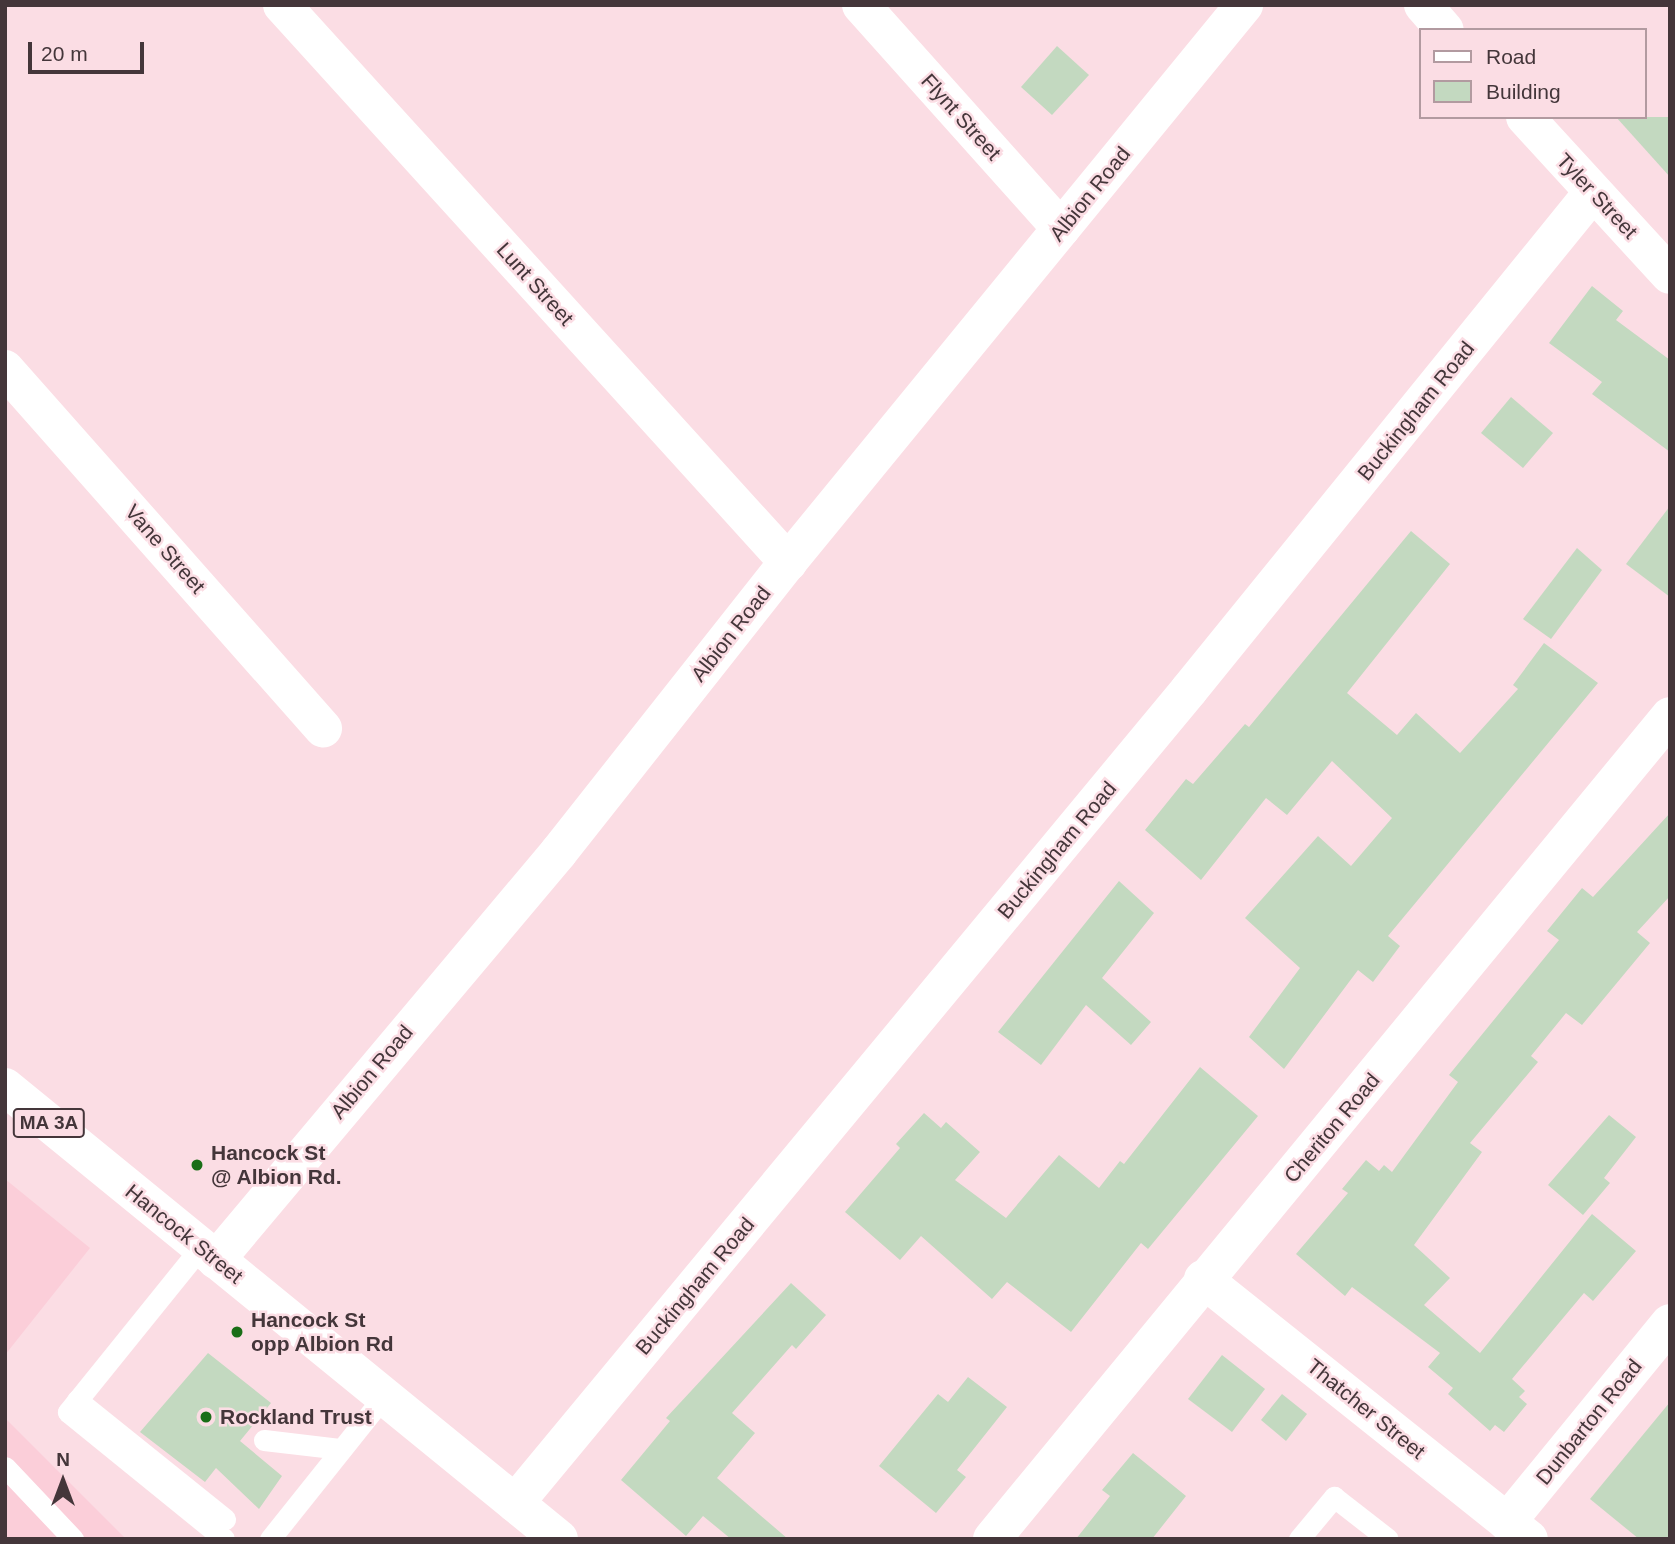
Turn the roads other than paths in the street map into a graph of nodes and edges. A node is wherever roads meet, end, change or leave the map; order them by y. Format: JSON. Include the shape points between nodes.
{"nodes":[{"id":1,"x":282,"y":5,"type":"edge"},
{"id":2,"x":861,"y":5,"type":"edge"},
{"id":3,"x":1244,"y":5,"type":"edge"},
{"id":4,"x":1423,"y":5,"type":"edge"},
{"id":5,"x":1444,"y":28,"type":"edge"},
{"id":6,"x":1527,"y":119,"type":"edge"},
{"id":7,"x":1593,"y":192,"type":"junction"},
{"id":8,"x":1061,"y":229,"type":"junction"},
{"id":9,"x":1670,"y":275,"type":"edge"},
{"id":10,"x":5,"y":369,"type":"edge"},
{"id":11,"x":788,"y":562,"type":"junction"},
{"id":12,"x":1670,"y":716,"type":"edge"},
{"id":13,"x":323,"y":729,"type":"dead end"},
{"id":14,"x":5,"y":1087,"type":"edge"},
{"id":15,"x":208,"y":1253,"type":"junction"},
{"id":16,"x":1203,"y":1279,"type":"junction"},
{"id":17,"x":1670,"y":1323,"type":"edge"},
{"id":18,"x":384,"y":1396,"type":"junction"},
{"id":19,"x":272,"y":1445,"type":"dead end"},
{"id":20,"x":341,"y":1449,"type":"junction"},
{"id":21,"x":5,"y":1467,"type":"edge"},
{"id":22,"x":515,"y":1503,"type":"junction"},
{"id":23,"x":225,"y":1529,"type":"edge"},
{"id":24,"x":1518,"y":1530,"type":"edge"},
{"id":25,"x":73,"y":1539,"type":"edge"},
{"id":26,"x":270,"y":1539,"type":"edge"},
{"id":27,"x":559,"y":1539,"type":"edge"},
{"id":28,"x":992,"y":1539,"type":"edge"},
{"id":29,"x":1299,"y":1539,"type":"edge"},
{"id":30,"x":1388,"y":1539,"type":"edge"}],
"edges":[{"from":1,"to":11,"type":"street","name":"Lunt Street"},
{"from":2,"to":8,"type":"street","name":"Flynt Street"},
{"from":3,"to":8,"type":"street","name":"Albion Road"},
{"from":4,"to":5,"type":"street"},
{"from":6,"to":7,"type":"street","name":"Tyler Street"},
{"from":7,"to":9,"type":"street","name":"Tyler Street"},
{"from":7,"to":22,"type":"street","name":"Buckingham Road","via":[[1189,690]]},
{"from":8,"to":11,"type":"street","name":"Albion Road"},
{"from":10,"to":13,"type":"street","name":"Vane Street"},
{"from":11,"to":15,"type":"street","name":"Albion Road","via":[[558,853]]},
{"from":12,"to":16,"type":"street","name":"Cheriton Road","via":[[1389,1061]]},
{"from":14,"to":15,"type":"street","name":"Hancock Street","number":"MA 3A"},
{"from":15,"to":18,"type":"street","name":"Hancock Street","number":"MA 3A"},
{"from":15,"to":23,"type":"lane","via":[[73,1406]]},
{"from":16,"to":24,"type":"street","name":"Thatcher Street"},
{"from":16,"to":28,"type":"street","name":"Cheriton Road"},
{"from":17,"to":24,"type":"street","name":"Dunbarton Road"},
{"from":18,"to":20,"type":"lane"},
{"from":18,"to":22,"type":"street","name":"Hancock Street","number":"MA 3A"},
{"from":19,"to":20,"type":"lane"},
{"from":20,"to":26,"type":"lane"},
{"from":21,"to":25,"type":"lane"},
{"from":22,"to":27,"type":"street","name":"Hancock Street","number":"MA 3A"},
{"from":29,"to":30,"type":"lane","via":[[1334,1497]]}]}
